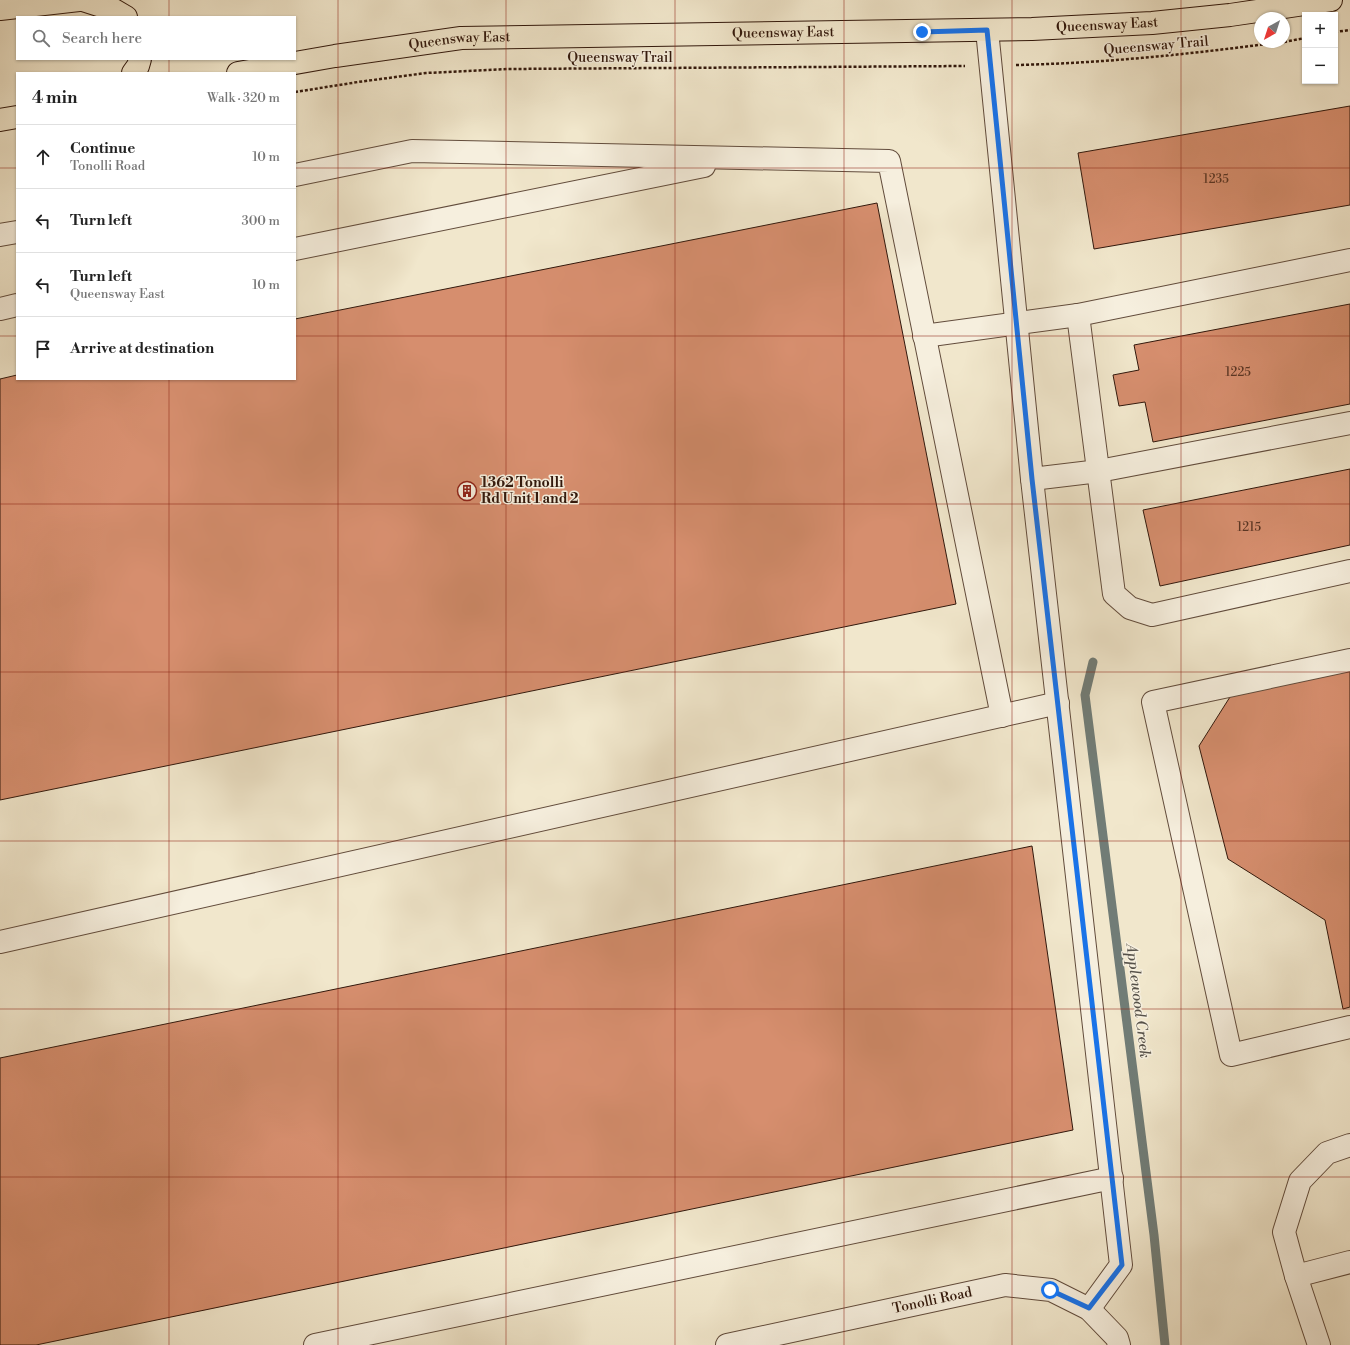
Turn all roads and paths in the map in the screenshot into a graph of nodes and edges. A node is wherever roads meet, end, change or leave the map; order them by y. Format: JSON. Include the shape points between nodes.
{"nodes":[{"id":1,"x":79,"y":0,"type":"edge"},
{"id":2,"x":83,"y":0,"type":"edge"},
{"id":3,"x":1331,"y":0,"type":"edge"},
{"id":4,"x":0,"y":9,"type":"edge"},
{"id":5,"x":124,"y":16,"type":"edge"},
{"id":6,"x":987,"y":30,"type":"junction"},
{"id":7,"x":1350,"y":30,"type":"edge"},
{"id":8,"x":1338,"y":32,"type":"edge"},
{"id":9,"x":1302,"y":39,"type":"edge"},
{"id":10,"x":1290,"y":41,"type":"edge"},
{"id":11,"x":1254,"y":46,"type":"edge"},
{"id":12,"x":140,"y":60,"type":"edge"},
{"id":13,"x":1032,"y":65,"type":"dead end"},
{"id":14,"x":947,"y":67,"type":"dead end"},
{"id":15,"x":134,"y":72,"type":"edge"},
{"id":16,"x":244,"y":72,"type":"edge"},
{"id":17,"x":296,"y":92,"type":"edge"},
{"id":18,"x":16,"y":117,"type":"edge"},
{"id":19,"x":0,"y":120,"type":"edge"},
{"id":20,"x":745,"y":158,"type":"junction"},
{"id":21,"x":296,"y":175,"type":"edge"},
{"id":22,"x":16,"y":232,"type":"edge"},
{"id":23,"x":0,"y":235,"type":"edge"},
{"id":24,"x":296,"y":249,"type":"edge"},
{"id":25,"x":1350,"y":260,"type":"edge"},
{"id":26,"x":16,"y":305,"type":"edge"},
{"id":27,"x":0,"y":309,"type":"edge"},
{"id":28,"x":1078,"y":315,"type":"junction"},
{"id":29,"x":1017,"y":323,"type":"junction"},
{"id":30,"x":924,"y":336,"type":"junction"},
{"id":31,"x":1350,"y":423,"type":"edge"},
{"id":32,"x":1098,"y":471,"type":"junction"},
{"id":33,"x":1032,"y":479,"type":"junction"},
{"id":34,"x":1350,"y":571,"type":"edge"},
{"id":35,"x":1350,"y":660,"type":"edge"},
{"id":36,"x":1058,"y":703,"type":"junction"},
{"id":37,"x":1002,"y":716,"type":"junction"},
{"id":38,"x":0,"y":942,"type":"edge"},
{"id":39,"x":1350,"y":1027,"type":"edge"},
{"id":40,"x":1350,"y":1145,"type":"edge"},
{"id":41,"x":1112,"y":1178,"type":"junction"},
{"id":42,"x":1350,"y":1262,"type":"edge"},
{"id":43,"x":1296,"y":1276,"type":"junction"},
{"id":44,"x":1089,"y":1308,"type":"junction"},
{"id":45,"x":315,"y":1345,"type":"edge"},
{"id":46,"x":727,"y":1345,"type":"edge"},
{"id":47,"x":1119,"y":1345,"type":"edge"},
{"id":48,"x":1319,"y":1345,"type":"edge"}],
"edges":[{"from":1,"to":4,"type":"main road"},
{"from":2,"to":5,"type":"main road"},
{"from":3,"to":6,"type":"main road","name":"Queensway East","via":[[1230,15],[1152,23]]},
{"from":6,"to":16,"type":"main road","name":"Queensway East","via":[[461,38]]},
{"from":6,"to":29,"type":"street"},
{"from":7,"to":8,"type":"path"},
{"from":9,"to":10,"type":"path","name":"Queensway Trail"},
{"from":11,"to":13,"type":"path","name":"Queensway Trail","via":[[1123,60]]},
{"from":12,"to":15,"type":"main road"},
{"from":14,"to":17,"type":"path","name":"Queensway Trail","via":[[508,69],[426,74]]},
{"from":18,"to":19,"type":"main road"},
{"from":20,"to":21,"type":"street","via":[[412,151]]},
{"from":20,"to":24,"type":"street"},
{"from":20,"to":30,"type":"street","via":[[889,161]]},
{"from":22,"to":23,"type":"street"},
{"from":25,"to":28,"type":"street"},
{"from":26,"to":27,"type":"street"},
{"from":28,"to":29,"type":"street"},
{"from":28,"to":32,"type":"street"},
{"from":29,"to":30,"type":"street"},
{"from":29,"to":33,"type":"street"},
{"from":30,"to":37,"type":"street"},
{"from":31,"to":32,"type":"street"},
{"from":32,"to":33,"type":"street"},
{"from":32,"to":34,"type":"street","via":[[1114,594],[1130,608],[1152,615]]},
{"from":33,"to":36,"type":"street"},
{"from":35,"to":39,"type":"street","via":[[1153,702],[1231,1055]]},
{"from":36,"to":37,"type":"street"},
{"from":36,"to":41,"type":"street"},
{"from":37,"to":38,"type":"street"},
{"from":40,"to":43,"type":"street","via":[[1327,1153],[1300,1181],[1284,1232]]},
{"from":41,"to":44,"type":"street","via":[[1122,1265]]},
{"from":41,"to":45,"type":"street"},
{"from":42,"to":43,"type":"street"},
{"from":43,"to":48,"type":"street"},
{"from":44,"to":46,"type":"street","name":"Tonolli Road","via":[[1050,1290],[1005,1284]]},
{"from":44,"to":47,"type":"street","name":"Tonolli Road","via":[[1117,1338]]}]}
